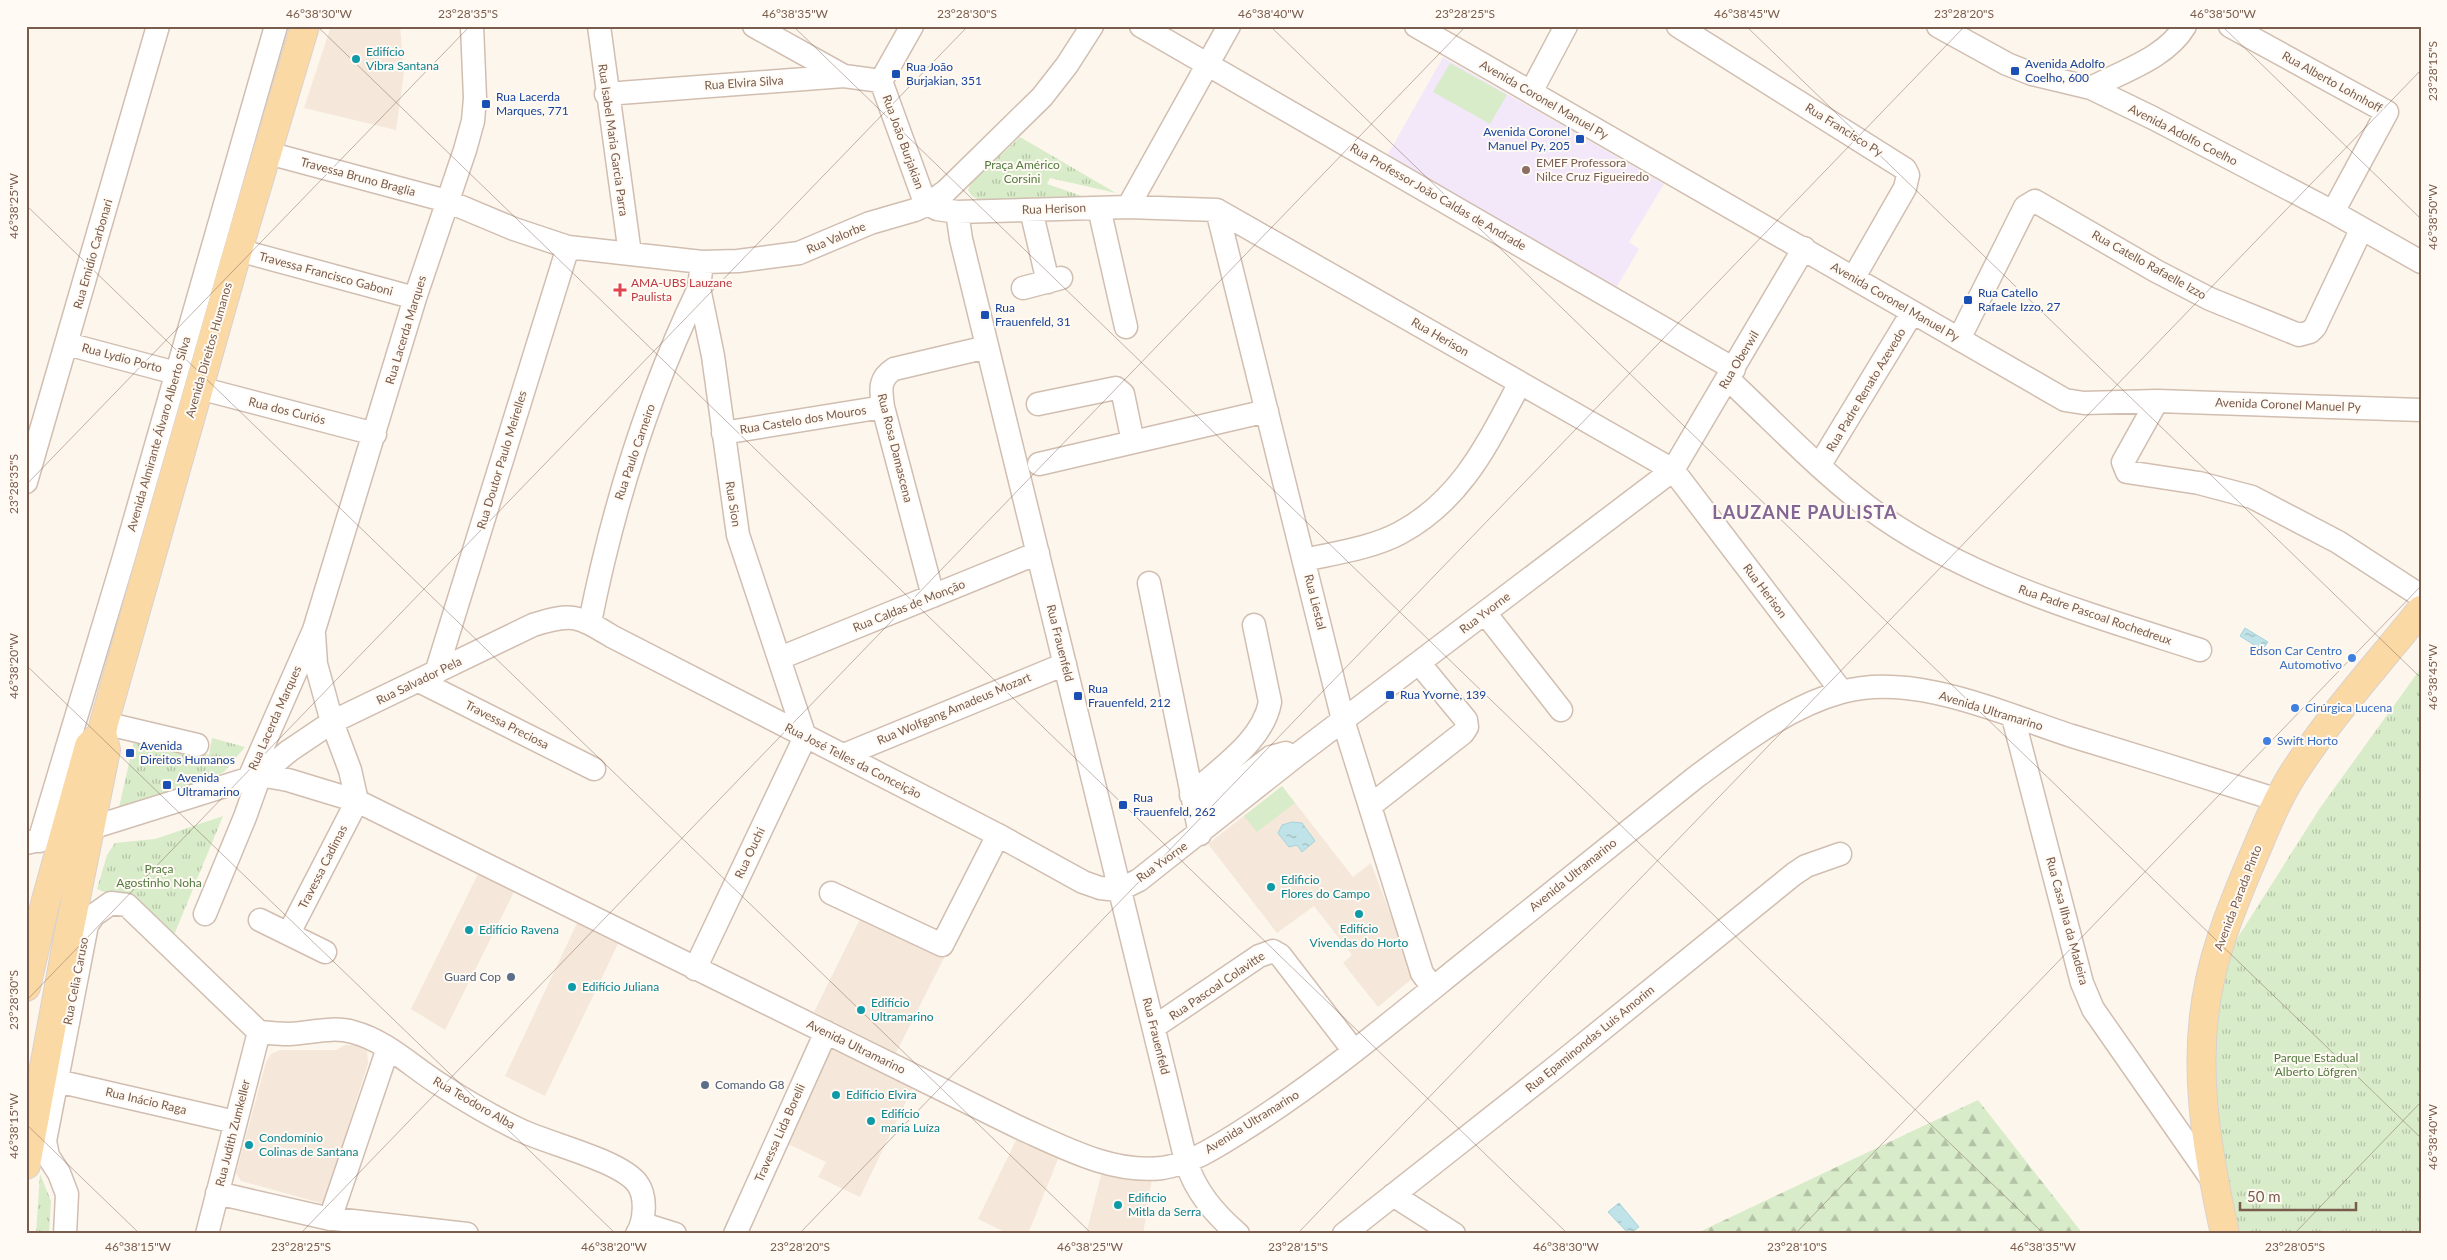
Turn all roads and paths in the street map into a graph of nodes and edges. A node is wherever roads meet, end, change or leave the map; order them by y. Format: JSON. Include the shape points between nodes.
{"nodes":[{"id":1,"x":158,"y":26,"type":"edge"},
{"id":2,"x":276,"y":26,"type":"edge"},
{"id":3,"x":305,"y":26,"type":"edge"},
{"id":4,"x":472,"y":26,"type":"edge"},
{"id":5,"x":598,"y":26,"type":"edge"},
{"id":6,"x":754,"y":26,"type":"edge"},
{"id":7,"x":912,"y":26,"type":"edge"},
{"id":8,"x":1092,"y":26,"type":"edge"},
{"id":9,"x":1141,"y":26,"type":"edge"},
{"id":10,"x":1229,"y":26,"type":"edge"},
{"id":11,"x":1416,"y":26,"type":"edge"},
{"id":12,"x":1566,"y":26,"type":"edge"},
{"id":13,"x":1678,"y":26,"type":"edge"},
{"id":14,"x":1938,"y":26,"type":"edge"},
{"id":15,"x":2185,"y":26,"type":"edge"},
{"id":16,"x":2230,"y":26,"type":"edge"},
{"id":17,"x":1207,"y":64,"type":"junction"},
{"id":18,"x":844,"y":76,"type":"junction"},
{"id":19,"x":881,"y":81,"type":"junction"},
{"id":20,"x":2091,"y":88,"type":"junction"},
{"id":21,"x":1530,"y":92,"type":"junction"},
{"id":22,"x":606,"y":94,"type":"junction"},
{"id":23,"x":268,"y":153,"type":"junction"},
{"id":24,"x":447,"y":201,"type":"junction"},
{"id":25,"x":928,"y":204,"type":"junction"},
{"id":26,"x":1128,"y":207,"type":"junction"},
{"id":27,"x":1099,"y":208,"type":"junction"},
{"id":28,"x":1031,"y":210,"type":"junction"},
{"id":29,"x":1216,"y":210,"type":"junction"},
{"id":30,"x":957,"y":212,"type":"junction"},
{"id":31,"x":2333,"y":212,"type":"junction"},
{"id":32,"x":2361,"y":230,"type":"junction"},
{"id":33,"x":568,"y":247,"type":"junction"},
{"id":34,"x":1804,"y":248,"type":"junction"},
{"id":35,"x":238,"y":250,"type":"junction"},
{"id":36,"x":630,"y":254,"type":"junction"},
{"id":37,"x":702,"y":262,"type":"junction"},
{"id":38,"x":2421,"y":262,"type":"edge"},
{"id":39,"x":1854,"y":277,"type":"junction"},
{"id":40,"x":700,"y":288,"type":"junction"},
{"id":41,"x":1024,"y":288,"type":"dead end"},
{"id":42,"x":415,"y":298,"type":"junction"},
{"id":43,"x":1912,"y":313,"type":"junction"},
{"id":44,"x":1126,"y":327,"type":"dead end"},
{"id":45,"x":1959,"y":339,"type":"junction"},
{"id":46,"x":67,"y":344,"type":"junction"},
{"id":47,"x":987,"y":347,"type":"junction"},
{"id":48,"x":176,"y":373,"type":"junction"},
{"id":49,"x":1731,"y":374,"type":"junction"},
{"id":50,"x":1520,"y":383,"type":"junction"},
{"id":51,"x":199,"y":388,"type":"junction"},
{"id":52,"x":2157,"y":401,"type":"junction"},
{"id":53,"x":1038,"y":404,"type":"dead end"},
{"id":54,"x":883,"y":407,"type":"junction"},
{"id":55,"x":2421,"y":410,"type":"edge"},
{"id":56,"x":1267,"y":411,"type":"junction"},
{"id":57,"x":723,"y":433,"type":"junction"},
{"id":58,"x":375,"y":434,"type":"junction"},
{"id":59,"x":1133,"y":442,"type":"junction"},
{"id":60,"x":1039,"y":464,"type":"dead end"},
{"id":61,"x":1819,"y":466,"type":"junction"},
{"id":62,"x":1673,"y":470,"type":"junction"},
{"id":63,"x":26,"y":482,"type":"edge"},
{"id":64,"x":1038,"y":553,"type":"junction"},
{"id":65,"x":1304,"y":560,"type":"junction"},
{"id":66,"x":1149,"y":583,"type":"dead end"},
{"id":67,"x":933,"y":596,"type":"junction"},
{"id":68,"x":2421,"y":596,"type":"edge"},
{"id":69,"x":2421,"y":610,"type":"edge"},
{"id":70,"x":1485,"y":613,"type":"junction"},
{"id":71,"x":590,"y":622,"type":"junction"},
{"id":72,"x":1254,"y":625,"type":"dead end"},
{"id":73,"x":314,"y":630,"type":"junction"},
{"id":74,"x":2200,"y":650,"type":"dead end"},
{"id":75,"x":780,"y":658,"type":"junction"},
{"id":76,"x":1419,"y":662,"type":"junction"},
{"id":77,"x":1065,"y":664,"type":"junction"},
{"id":78,"x":427,"y":677,"type":"junction"},
{"id":79,"x":1842,"y":692,"type":"junction"},
{"id":80,"x":1561,"y":710,"type":"dead end"},
{"id":81,"x":2013,"y":717,"type":"junction"},
{"id":82,"x":1343,"y":720,"type":"junction"},
{"id":83,"x":332,"y":722,"type":"junction"},
{"id":84,"x":103,"y":728,"type":"junction"},
{"id":85,"x":805,"y":737,"type":"junction"},
{"id":86,"x":197,"y":745,"type":"dead end"},
{"id":87,"x":844,"y":755,"type":"junction"},
{"id":88,"x":594,"y":769,"type":"dead end"},
{"id":89,"x":254,"y":776,"type":"junction"},
{"id":90,"x":2278,"y":800,"type":"junction"},
{"id":91,"x":357,"y":801,"type":"junction"},
{"id":92,"x":1370,"y":806,"type":"junction"},
{"id":93,"x":1196,"y":814,"type":"junction"},
{"id":94,"x":91,"y":828,"type":"junction"},
{"id":95,"x":998,"y":835,"type":"junction"},
{"id":96,"x":43,"y":840,"type":"edge"},
{"id":97,"x":1840,"y":854,"type":"dead end"},
{"id":98,"x":1119,"y":890,"type":"junction"},
{"id":99,"x":831,"y":893,"type":"dead end"},
{"id":100,"x":204,"y":914,"type":"dead end"},
{"id":101,"x":260,"y":920,"type":"dead end"},
{"id":102,"x":289,"y":933,"type":"junction"},
{"id":103,"x":325,"y":952,"type":"dead end"},
{"id":104,"x":695,"y":969,"type":"junction"},
{"id":105,"x":26,"y":984,"type":"edge"},
{"id":106,"x":1433,"y":988,"type":"junction"},
{"id":107,"x":59,"y":989,"type":"junction"},
{"id":108,"x":1154,"y":1027,"type":"junction"},
{"id":109,"x":259,"y":1032,"type":"junction"},
{"id":110,"x":826,"y":1032,"type":"junction"},
{"id":111,"x":388,"y":1048,"type":"junction"},
{"id":112,"x":1354,"y":1051,"type":"junction"},
{"id":113,"x":57,"y":1081,"type":"junction"},
{"id":114,"x":235,"y":1122,"type":"junction"},
{"id":115,"x":1186,"y":1161,"type":"junction"},
{"id":116,"x":26,"y":1165,"type":"edge"},
{"id":117,"x":2213,"y":1181,"type":"junction"},
{"id":118,"x":217,"y":1193,"type":"junction"},
{"id":119,"x":1393,"y":1195,"type":"junction"},
{"id":120,"x":330,"y":1219,"type":"junction"},
{"id":121,"x":640,"y":1229,"type":"edge"},
{"id":122,"x":65,"y":1234,"type":"edge"},
{"id":123,"x":207,"y":1234,"type":"edge"},
{"id":124,"x":467,"y":1234,"type":"edge"},
{"id":125,"x":675,"y":1234,"type":"edge"},
{"id":126,"x":735,"y":1234,"type":"edge"},
{"id":127,"x":1238,"y":1234,"type":"edge"},
{"id":128,"x":1344,"y":1234,"type":"edge"},
{"id":129,"x":1454,"y":1234,"type":"edge"},
{"id":130,"x":2225,"y":1234,"type":"edge"}],
"edges":[{"from":1,"to":46,"type":"street","name":"Rua Emidio Carbonari"},
{"from":2,"to":48,"type":"street","name":"Avenida Almirante Álvaro Alberto Silva"},
{"from":3,"to":23,"type":"main road","name":"Avenida Direitos Humanos"},
{"from":4,"to":24,"type":"street","name":"Rua Lacerda Marques","via":[[476,83],[473,121]]},
{"from":5,"to":22,"type":"street","name":"Rua Isabel Maria Garcia Parra"},
{"from":6,"to":18,"type":"street"},
{"from":7,"to":19,"type":"street","name":"Rua João Burjakian"},
{"from":8,"to":25,"type":"street","name":"Rua Valorbe","via":[[1042,97]]},
{"from":9,"to":17,"type":"street","name":"Rua Professor João Caldas de Andrade"},
{"from":10,"to":17,"type":"street"},
{"from":11,"to":21,"type":"street","name":"Avenida Coronel Manuel Py"},
{"from":12,"to":21,"type":"street"},
{"from":13,"to":39,"type":"street","name":"Rua Francisco Py","via":[[1905,169],[1908,175],[1905,188]]},
{"from":14,"to":20,"type":"street","name":"Avenida Adolfo Coelho","via":[[2007,64],[2032,74]]},
{"from":15,"to":20,"type":"street","via":[[2165,49]]},
{"from":16,"to":31,"type":"street","name":"Rua Alberto Lohnhoff","via":[[2387,112]]},
{"from":17,"to":26,"type":"street"},
{"from":17,"to":49,"type":"street","name":"Rua Professor João Caldas de Andrade"},
{"from":18,"to":19,"type":"street","name":"Rua Elvira Silva"},
{"from":18,"to":22,"type":"street","name":"Rua Elvira Silva"},
{"from":19,"to":25,"type":"street","name":"Rua João Burjakian"},
{"from":20,"to":31,"type":"street","name":"Avenida Adolfo Coelho"},
{"from":21,"to":34,"type":"street","name":"Avenida Coronel Manuel Py"},
{"from":22,"to":36,"type":"street","name":"Rua Isabel Maria Garcia Parra"},
{"from":23,"to":24,"type":"street","name":"Travessa Bruno Braglia"},
{"from":23,"to":35,"type":"main road","name":"Avenida Direitos Humanos"},
{"from":24,"to":33,"type":"street","name":"Rua Valorbe","via":[[532,236]]},
{"from":24,"to":42,"type":"street","name":"Rua Lacerda Marques"},
{"from":25,"to":30,"type":"street","name":"Rua Herison"},
{"from":25,"to":37,"type":"street","name":"Rua Valorbe","via":[[870,223],[799,253]]},
{"from":26,"to":27,"type":"street","name":"Rua Herison"},
{"from":26,"to":29,"type":"street","name":"Rua Herison"},
{"from":27,"to":28,"type":"street","name":"Rua Herison"},
{"from":27,"to":44,"type":"street"},
{"from":28,"to":30,"type":"street","name":"Rua Herison"},
{"from":28,"to":41,"type":"street","via":[[1055,280]]},
{"from":29,"to":50,"type":"street","name":"Rua Herison"},
{"from":29,"to":56,"type":"street","name":"Rua Liestal"},
{"from":30,"to":47,"type":"street","name":"Rua Frauenfeld"},
{"from":31,"to":32,"type":"street","name":"Avenida Adolfo Coelho"},
{"from":32,"to":38,"type":"street","name":"Avenida Adolfo Coelho"},
{"from":32,"to":45,"type":"street","name":"Rua Catello Rafaelle Izzo","via":[[2315,327],[2300,335],[2210,299],[2031,201],[2025,207]]},
{"from":33,"to":36,"type":"street","name":"Rua Valorbe"},
{"from":33,"to":78,"type":"street","name":"Rua Doutor Paulo Meirelles"},
{"from":34,"to":39,"type":"street","name":"Avenida Coronel Manuel Py"},
{"from":34,"to":49,"type":"street","name":"Rua Oberwil"},
{"from":35,"to":42,"type":"street","name":"Travessa Francisco Gaboni"},
{"from":35,"to":51,"type":"main road","name":"Avenida Direitos Humanos"},
{"from":36,"to":37,"type":"street","name":"Rua Valorbe"},
{"from":37,"to":40,"type":"street","name":"Rua Sion"},
{"from":39,"to":43,"type":"street","name":"Avenida Coronel Manuel Py"},
{"from":40,"to":57,"type":"street","name":"Rua Sion"},
{"from":40,"to":71,"type":"street","name":"Rua Paulo Carneiro","via":[[672,350],[620,492],[603,554]]},
{"from":42,"to":58,"type":"street","name":"Rua Lacerda Marques"},
{"from":43,"to":45,"type":"street","name":"Avenida Coronel Manuel Py"},
{"from":43,"to":61,"type":"street","name":"Rua Padre Renato Azevedo"},
{"from":45,"to":52,"type":"street","name":"Avenida Coronel Manuel Py","via":[[2065,400],[2084,403]]},
{"from":46,"to":48,"type":"street","name":"Rua Lydio Porto"},
{"from":46,"to":63,"type":"street","name":"Rua Emidio Carbonari"},
{"from":47,"to":54,"type":"street","name":"Rua Rosa Damascena","via":[[894,369],[883,378],[880,386]]},
{"from":47,"to":64,"type":"street","name":"Rua Frauenfeld"},
{"from":48,"to":96,"type":"street","name":"Avenida Almirante Álvaro Alberto Silva"},
{"from":49,"to":61,"type":"street","name":"Rua Padre Pascoal Rochedreux"},
{"from":49,"to":62,"type":"street","name":"Rua Oberwil"},
{"from":50,"to":62,"type":"street","name":"Rua Herison"},
{"from":50,"to":65,"type":"street","via":[[1479,459],[1449,496],[1400,533],[1349,550]]},
{"from":51,"to":58,"type":"street","name":"Rua dos Curiós"},
{"from":51,"to":84,"type":"main road","name":"Avenida Direitos Humanos"},
{"from":52,"to":55,"type":"street","name":"Avenida Coronel Manuel Py"},
{"from":52,"to":68,"type":"street","via":[[2123,462],[2127,472],[2199,482],[2252,497],[2338,542]]},
{"from":53,"to":59,"type":"street","via":[[1116,388],[1123,394]]},
{"from":54,"to":57,"type":"street","name":"Rua Castelo dos Mouros"},
{"from":54,"to":67,"type":"street","name":"Rua Rosa Damascena"},
{"from":56,"to":59,"type":"street"},
{"from":56,"to":65,"type":"street","name":"Rua Liestal"},
{"from":57,"to":75,"type":"street","name":"Rua Sion","via":[[738,535]]},
{"from":58,"to":73,"type":"street","name":"Rua Lacerda Marques"},
{"from":59,"to":60,"type":"street"},
{"from":61,"to":74,"type":"street","name":"Rua Padre Pascoal Rochedreux","via":[[1869,508],[1914,537],[2008,585]]},
{"from":62,"to":70,"type":"street","name":"Rua Yvorne"},
{"from":62,"to":79,"type":"street","name":"Rua Herison"},
{"from":64,"to":67,"type":"street","name":"Rua Caldas de Monção"},
{"from":64,"to":77,"type":"street","name":"Rua Frauenfeld"},
{"from":65,"to":82,"type":"street","name":"Rua Liestal"},
{"from":66,"to":93,"type":"street"},
{"from":67,"to":75,"type":"street","name":"Rua Caldas de Monção"},
{"from":69,"to":90,"type":"main road","name":"Avenida Parada Pinto","via":[[2311,748]]},
{"from":70,"to":76,"type":"street","name":"Rua Yvorne"},
{"from":70,"to":80,"type":"street"},
{"from":71,"to":78,"type":"street","name":"Rua Salvador Pela","via":[[569,617],[533,625]]},
{"from":71,"to":85,"type":"street","name":"Rua José Telles da Conceição","via":[[613,638]]},
{"from":72,"to":93,"type":"street","via":[[1270,702],[1268,712],[1263,724]]},
{"from":73,"to":83,"type":"street","name":"Rua Lacerda Marques","via":[[316,664]]},
{"from":73,"to":89,"type":"street","name":"Rua Lacerda Marques"},
{"from":75,"to":85,"type":"street","name":"Rua Sion"},
{"from":76,"to":82,"type":"street","name":"Rua Yvorne"},
{"from":76,"to":92,"type":"street","via":[[1466,720],[1466,730]]},
{"from":77,"to":87,"type":"street","name":"Rua Wolfgang Amadeus Mozart"},
{"from":77,"to":98,"type":"street","name":"Rua Frauenfeld"},
{"from":78,"to":83,"type":"street","name":"Rua Salvador Pela"},
{"from":78,"to":88,"type":"street","name":"Travessa Preciosa"},
{"from":79,"to":81,"type":"street","name":"Avenida Ultramarino","via":[[1871,686],[1920,691],[1960,699]]},
{"from":79,"to":106,"type":"street","name":"Avenida Ultramarino","via":[[1762,729],[1696,777]]},
{"from":81,"to":90,"type":"street","name":"Avenida Ultramarino"},
{"from":81,"to":117,"type":"street","name":"Rua Casa Ilha da Madeira","via":[[2082,983],[2093,1009]]},
{"from":82,"to":92,"type":"street","name":"Rua Liestal"},
{"from":82,"to":93,"type":"street","name":"Rua Yvorne","via":[[1297,755]]},
{"from":83,"to":89,"type":"street","name":"Rua Salvador Pela"},
{"from":83,"to":91,"type":"street","name":"Rua Lacerda Marques","via":[[350,770]]},
{"from":84,"to":86,"type":"street"},
{"from":84,"to":94,"type":"main road","name":"Avenida Direitos Humanos","via":[[106,750]]},
{"from":84,"to":96,"type":"main road","name":"Avenida Direitos Humanos","via":[[89,746]]},
{"from":85,"to":87,"type":"street","name":"Rua José Telles da Conceição"},
{"from":85,"to":104,"type":"street","name":"Rua Ouchi"},
{"from":87,"to":95,"type":"street","name":"Rua José Telles da Conceição"},
{"from":89,"to":91,"type":"street","name":"Avenida Ultramarino","via":[[288,780]]},
{"from":89,"to":94,"type":"street","name":"Avenida Ultramarino"},
{"from":89,"to":100,"type":"street","name":"Rua Lacerda Marques","via":[[248,810]]},
{"from":90,"to":117,"type":"main road","name":"Avenida Parada Pinto","via":[[2222,937],[2205,1003],[2203,1107]]},
{"from":91,"to":102,"type":"street","name":"Travessa Cadimas"},
{"from":91,"to":104,"type":"street","name":"Avenida Ultramarino"},
{"from":92,"to":106,"type":"street","name":"Rua Liestal","via":[[1422,973]]},
{"from":93,"to":98,"type":"street","name":"Rua Yvorne","via":[[1139,880]]},
{"from":94,"to":96,"type":"street","name":"Avenida Ultramarino"},
{"from":94,"to":107,"type":"main road","name":"Avenida Direitos Humanos"},
{"from":95,"to":98,"type":"street","name":"Rua José Telles da Conceição","via":[[1083,882]]},
{"from":95,"to":99,"type":"street","via":[[942,944]]},
{"from":96,"to":105,"type":"main road","name":"Avenida Direitos Humanos"},
{"from":97,"to":119,"type":"street","name":"Rua Epaminondas Luis Amorim","via":[[1806,866],[1794,874]]},
{"from":98,"to":108,"type":"street","name":"Rua Frauenfeld"},
{"from":101,"to":102,"type":"street"},
{"from":102,"to":103,"type":"street"},
{"from":104,"to":110,"type":"street","name":"Avenida Ultramarino"},
{"from":105,"to":107,"type":"street"},
{"from":106,"to":112,"type":"street","name":"Avenida Ultramarino"},
{"from":107,"to":116,"type":"main road","name":"Avenida Direitos Humanos"},
{"from":108,"to":112,"type":"street","name":"Rua Pascoal Colavitte","via":[[1268,951],[1280,955]]},
{"from":108,"to":115,"type":"street","name":"Rua Frauenfeld"},
{"from":109,"to":111,"type":"street","name":"Rua Teodoro Alba","via":[[291,1034],[319,1029],[352,1032]]},
{"from":109,"to":113,"type":"street","name":"Rua Celia Caruso","via":[[138,913],[127,905],[112,903],[105,905],[87,925]]},
{"from":109,"to":114,"type":"street","name":"Rua Judith Zumkeller"},
{"from":110,"to":115,"type":"street","name":"Avenida Ultramarino","via":[[1018,1127],[1118,1167],[1164,1168]]},
{"from":110,"to":126,"type":"street","name":"Travessa Lida Borelli"},
{"from":111,"to":120,"type":"street"},
{"from":111,"to":121,"type":"street","name":"Rua Teodoro Alba","via":[[440,1085],[519,1130],[628,1174],[642,1191]]},
{"from":112,"to":115,"type":"street","name":"Avenida Ultramarino","via":[[1264,1117]]},
{"from":113,"to":114,"type":"street","name":"Rua Inácio Raga"},
{"from":113,"to":122,"type":"street","name":"Rua Celia Caruso","via":[[45,1141],[48,1156],[67,1194]]},
{"from":114,"to":118,"type":"street","name":"Rua Judith Zumkeller"},
{"from":115,"to":127,"type":"street","via":[[1192,1181],[1202,1196]]},
{"from":117,"to":130,"type":"main road","name":"Avenida Parada Pinto"},
{"from":118,"to":120,"type":"street"},
{"from":118,"to":123,"type":"street","name":"Rua Judith Zumkeller"},
{"from":119,"to":128,"type":"street","name":"Rua Epaminondas Luis Amorim"},
{"from":119,"to":129,"type":"street"},
{"from":120,"to":124,"type":"street"},
{"from":121,"to":125,"type":"street"}]}
